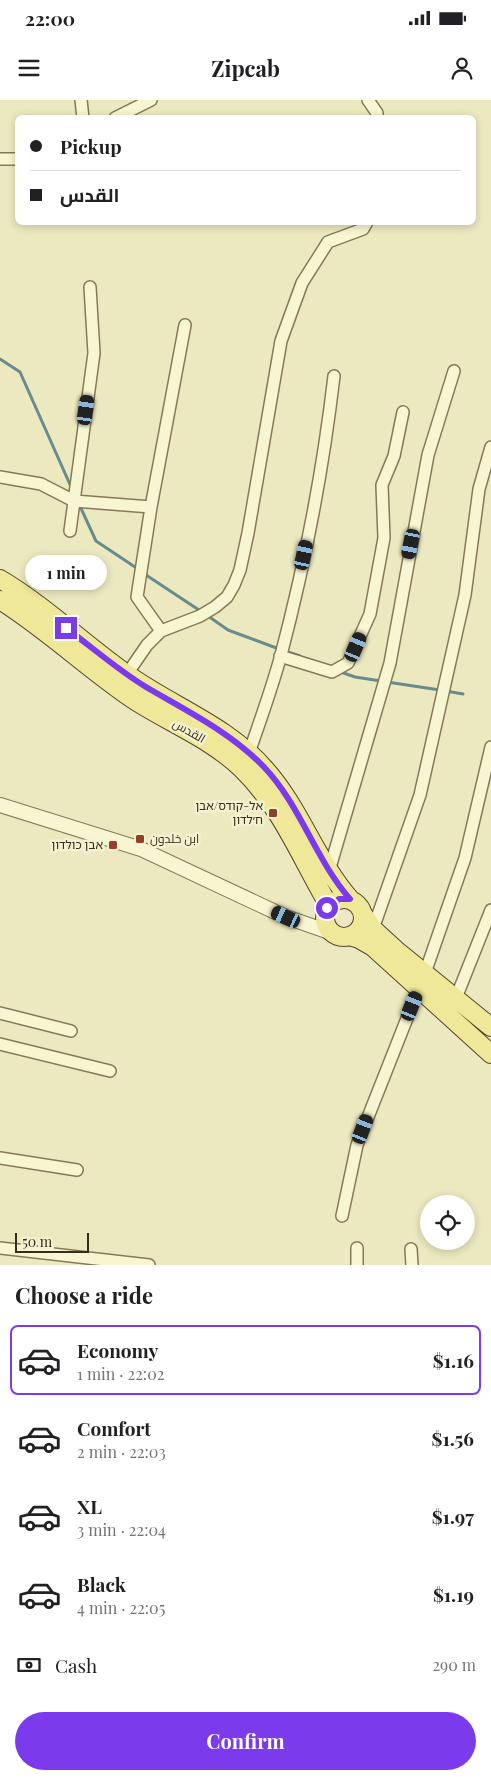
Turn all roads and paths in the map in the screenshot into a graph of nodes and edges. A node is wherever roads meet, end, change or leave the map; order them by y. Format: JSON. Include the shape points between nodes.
{"nodes":[{"id":1,"x":81,"y":100,"type":"edge"},
{"id":2,"x":151,"y":100,"type":"edge"},
{"id":3,"x":368,"y":100,"type":"edge"},
{"id":4,"x":83,"y":115,"type":"edge"},
{"id":5,"x":121,"y":115,"type":"edge"},
{"id":6,"x":377,"y":115,"type":"edge"},
{"id":7,"x":0,"y":159,"type":"edge"},
{"id":8,"x":15,"y":159,"type":"edge"},
{"id":9,"x":366,"y":225,"type":"edge"},
{"id":10,"x":90,"y":287,"type":"dead end"},
{"id":11,"x":185,"y":325,"type":"dead end"},
{"id":12,"x":454,"y":371,"type":"dead end"},
{"id":13,"x":334,"y":376,"type":"dead end"},
{"id":14,"x":403,"y":412,"type":"dead end"},
{"id":15,"x":491,"y":447,"type":"edge"},
{"id":16,"x":0,"y":477,"type":"edge"},
{"id":17,"x":74,"y":501,"type":"junction"},
{"id":18,"x":151,"y":507,"type":"junction"},
{"id":19,"x":70,"y":531,"type":"dead end"},
{"id":20,"x":0,"y":579,"type":"edge"},
{"id":21,"x":0,"y":600,"type":"edge"},
{"id":22,"x":162,"y":632,"type":"junction"},
{"id":23,"x":280,"y":656,"type":"junction"},
{"id":24,"x":127,"y":674,"type":"junction"},
{"id":25,"x":491,"y":747,"type":"edge"},
{"id":26,"x":250,"y":753,"type":"junction"},
{"id":27,"x":0,"y":804,"type":"edge"},
{"id":28,"x":329,"y":871,"type":"junction"},
{"id":29,"x":350,"y":899,"type":"junction"},
{"id":30,"x":327,"y":910,"type":"junction"},
{"id":31,"x":491,"y":910,"type":"edge"},
{"id":32,"x":363,"y":914,"type":"junction"},
{"id":33,"x":295,"y":921,"type":"junction"},
{"id":34,"x":373,"y":929,"type":"junction"},
{"id":35,"x":341,"y":935,"type":"junction"},
{"id":36,"x":422,"y":981,"type":"junction"},
{"id":37,"x":456,"y":998,"type":"junction"},
{"id":38,"x":0,"y":1013,"type":"edge"},
{"id":39,"x":489,"y":1020,"type":"edge"},
{"id":40,"x":71,"y":1031,"type":"dead end"},
{"id":41,"x":0,"y":1044,"type":"edge"},
{"id":42,"x":491,"y":1054,"type":"edge"},
{"id":43,"x":110,"y":1071,"type":"dead end"},
{"id":44,"x":0,"y":1158,"type":"edge"},
{"id":45,"x":77,"y":1170,"type":"dead end"},
{"id":46,"x":342,"y":1216,"type":"dead end"},
{"id":47,"x":0,"y":1248,"type":"edge"},
{"id":48,"x":357,"y":1248,"type":"dead end"},
{"id":49,"x":411,"y":1249,"type":"dead end"},
{"id":50,"x":149,"y":1265,"type":"edge"},
{"id":51,"x":357,"y":1265,"type":"edge"},
{"id":52,"x":412,"y":1265,"type":"edge"}],
"edges":[{"from":1,"to":4,"type":"street"},
{"from":2,"to":5,"type":"street"},
{"from":3,"to":6,"type":"street"},
{"from":7,"to":8,"type":"street"},
{"from":9,"to":22,"type":"street","via":[[363,230],[328,242],[302,284],[281,341],[248,532],[234,585],[227,597],[215,607]]},
{"from":10,"to":17,"type":"street","via":[[94,353]]},
{"from":11,"to":18,"type":"street"},
{"from":12,"to":28,"type":"street","via":[[428,454],[390,663]]},
{"from":13,"to":23,"type":"street","via":[[325,450]]},
{"from":14,"to":23,"type":"street","via":[[394,456],[382,485],[384,538],[370,614],[348,663],[332,672]]},
{"from":15,"to":34,"type":"street","via":[[479,489],[465,595],[420,796]]},
{"from":16,"to":17,"type":"street","via":[[41,484]]},
{"from":17,"to":18,"type":"street"},
{"from":17,"to":19,"type":"street"},
{"from":18,"to":22,"type":"street","via":[[138,597]]},
{"from":20,"to":24,"type":"main road","name":"القدس"},
{"from":21,"to":30,"type":"main road","name":"القدس","via":[[126,694],[208,742],[242,769],[267,798],[286,828],[324,897]]},
{"from":22,"to":24,"type":"street","via":[[147,645]]},
{"from":23,"to":26,"type":"street"},
{"from":24,"to":26,"type":"main road","name":"القدس"},
{"from":25,"to":36,"type":"street","via":[[465,858]]},
{"from":26,"to":28,"type":"main road","name":"القدس","via":[[286,794]]},
{"from":27,"to":33,"type":"street","via":[[140,849]]},
{"from":28,"to":29,"type":"main road","name":"القدس"},
{"from":29,"to":30,"type":"main road","via":[[339,899]]},
{"from":29,"to":32,"type":"main road"},
{"from":30,"to":33,"type":"street","via":[[314,919]]},
{"from":30,"to":35,"type":"main road","via":[[326,923]]},
{"from":31,"to":37,"type":"street"},
{"from":32,"to":34,"type":"main road"},
{"from":32,"to":35,"type":"main road","via":[[360,929]]},
{"from":33,"to":35,"type":"street"},
{"from":34,"to":36,"type":"main road"},
{"from":35,"to":36,"type":"main road","via":[[359,939]]},
{"from":36,"to":37,"type":"main road"},
{"from":36,"to":42,"type":"main road"},
{"from":36,"to":46,"type":"street","via":[[357,1145]]},
{"from":37,"to":39,"type":"main road"},
{"from":38,"to":40,"type":"street"},
{"from":41,"to":43,"type":"street"},
{"from":44,"to":45,"type":"street"},
{"from":47,"to":50,"type":"street"},
{"from":48,"to":51,"type":"street"},
{"from":49,"to":52,"type":"street"}]}
